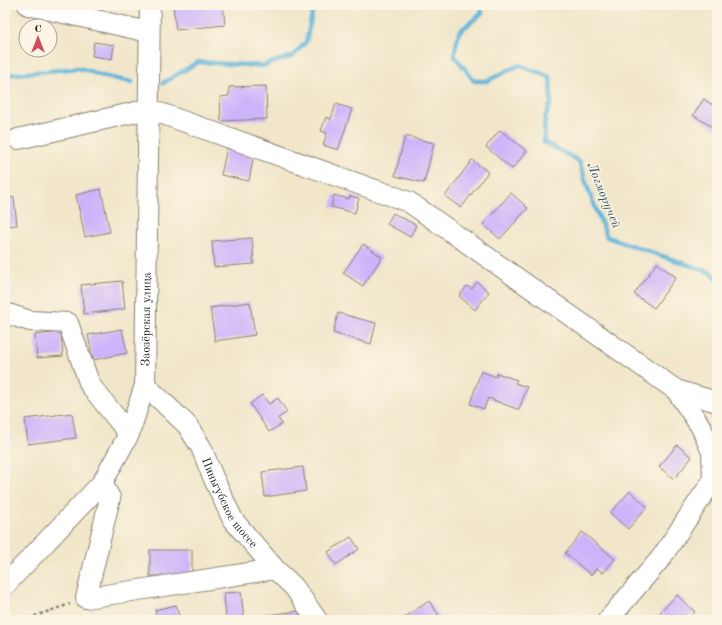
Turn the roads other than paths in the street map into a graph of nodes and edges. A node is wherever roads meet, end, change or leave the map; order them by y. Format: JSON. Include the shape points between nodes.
{"nodes":[{"id":1,"x":28,"y":5,"type":"edge"},
{"id":2,"x":150,"y":5,"type":"edge"},
{"id":3,"x":149,"y":32,"type":"junction"},
{"id":4,"x":149,"y":109,"type":"junction"},
{"id":5,"x":18,"y":138,"type":"dead end"},
{"id":6,"x":5,"y":313,"type":"edge"},
{"id":7,"x":145,"y":385,"type":"junction"},
{"id":8,"x":676,"y":390,"type":"junction"},
{"id":9,"x":717,"y":402,"type":"edge"},
{"id":10,"x":129,"y":434,"type":"junction"},
{"id":11,"x":715,"y":478,"type":"edge"},
{"id":12,"x":102,"y":483,"type":"junction"},
{"id":13,"x":275,"y":569,"type":"junction"},
{"id":14,"x":5,"y":585,"type":"edge"},
{"id":15,"x":317,"y":620,"type":"edge"},
{"id":16,"x":608,"y":620,"type":"edge"}],
"edges":[{"from":1,"to":3,"type":"street"},
{"from":2,"to":3,"type":"street","name":"Заозёрская улица"},
{"from":3,"to":4,"type":"street","name":"Заозёрская улица"},
{"from":4,"to":5,"type":"street"},
{"from":4,"to":7,"type":"street","name":"Заозёрская улица"},
{"from":4,"to":8,"type":"street","via":[[409,202]]},
{"from":6,"to":10,"type":"street","via":[[30,321],[68,323],[90,385]]},
{"from":7,"to":10,"type":"street","name":"Заозёрская улица"},
{"from":7,"to":13,"type":"street","name":"Пиньгубское шоссе","via":[[187,425],[201,447],[233,520]]},
{"from":8,"to":9,"type":"street"},
{"from":8,"to":11,"type":"street","via":[[709,445]]},
{"from":10,"to":12,"type":"street","name":"Заозёрская улица"},
{"from":11,"to":16,"type":"street","via":[[661,558]]},
{"from":12,"to":13,"type":"street","via":[[110,498],[86,598]]},
{"from":12,"to":14,"type":"street","name":"Заозёрская улица"},
{"from":13,"to":15,"type":"street","name":"Пиньгубское шоссе","via":[[294,587]]}]}
